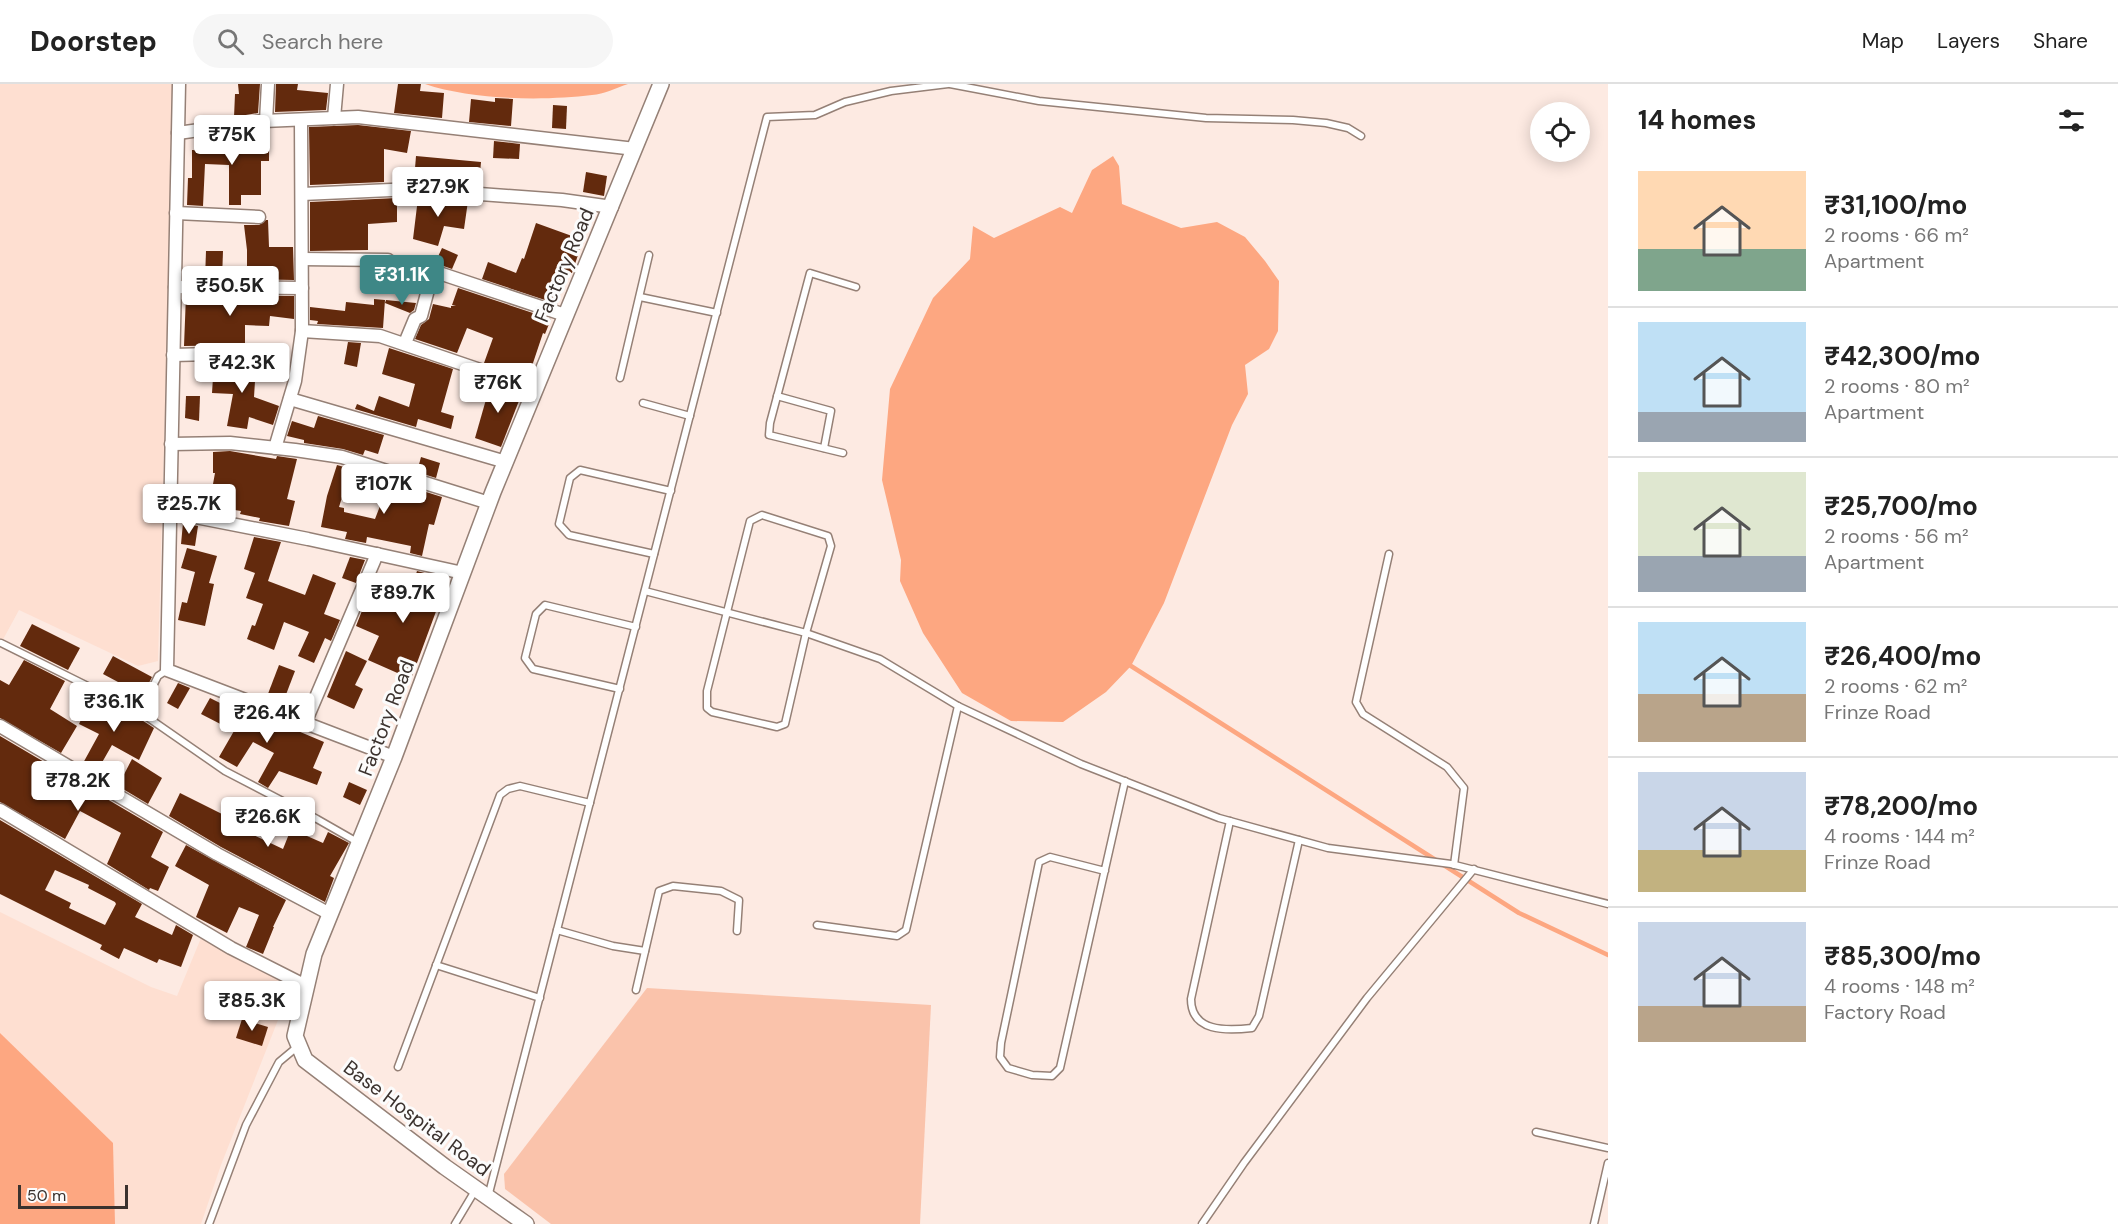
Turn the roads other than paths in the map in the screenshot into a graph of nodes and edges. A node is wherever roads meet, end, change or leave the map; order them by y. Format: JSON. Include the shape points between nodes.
{"nodes":[{"id":1,"x":179,"y":84,"type":"edge"},
{"id":2,"x":268,"y":84,"type":"edge"},
{"id":3,"x":337,"y":84,"type":"edge"},
{"id":4,"x":661,"y":84,"type":"edge"},
{"id":5,"x":949,"y":84,"type":"edge"},
{"id":6,"x":333,"y":118,"type":"junction"},
{"id":7,"x":301,"y":120,"type":"junction"},
{"id":8,"x":266,"y":121,"type":"junction"},
{"id":9,"x":178,"y":134,"type":"junction"},
{"id":10,"x":1361,"y":136,"type":"dead end"},
{"id":11,"x":635,"y":149,"type":"junction"},
{"id":12,"x":302,"y":194,"type":"junction"},
{"id":13,"x":612,"y":207,"type":"junction"},
{"id":14,"x":176,"y":213,"type":"junction"},
{"id":15,"x":259,"y":217,"type":"dead end"},
{"id":16,"x":649,"y":255,"type":"dead end"},
{"id":17,"x":302,"y":259,"type":"junction"},
{"id":18,"x":388,"y":260,"type":"dead end"},
{"id":19,"x":175,"y":287,"type":"junction"},
{"id":20,"x":856,"y":287,"type":"dead end"},
{"id":21,"x":302,"y":288,"type":"junction"},
{"id":22,"x":640,"y":297,"type":"junction"},
{"id":23,"x":717,"y":313,"type":"junction"},
{"id":24,"x":565,"y":315,"type":"junction"},
{"id":25,"x":302,"y":331,"type":"junction"},
{"id":26,"x":405,"y":343,"type":"junction"},
{"id":27,"x":250,"y":353,"type":"dead end"},
{"id":28,"x":173,"y":355,"type":"junction"},
{"id":29,"x":620,"y":378,"type":"dead end"},
{"id":30,"x":536,"y":389,"type":"junction"},
{"id":31,"x":777,"y":396,"type":"junction"},
{"id":32,"x":290,"y":399,"type":"junction"},
{"id":33,"x":643,"y":403,"type":"dead end"},
{"id":34,"x":690,"y":416,"type":"junction"},
{"id":35,"x":171,"y":444,"type":"junction"},
{"id":36,"x":275,"y":448,"type":"junction"},
{"id":37,"x":824,"y":448,"type":"junction"},
{"id":38,"x":843,"y":453,"type":"dead end"},
{"id":39,"x":506,"y":462,"type":"junction"},
{"id":40,"x":671,"y":491,"type":"junction"},
{"id":41,"x":489,"y":503,"type":"junction"},
{"id":42,"x":170,"y":512,"type":"junction"},
{"id":43,"x":377,"y":554,"type":"junction"},
{"id":44,"x":654,"y":554,"type":"junction"},
{"id":45,"x":1389,"y":554,"type":"dead end"},
{"id":46,"x":463,"y":573,"type":"junction"},
{"id":47,"x":645,"y":591,"type":"junction"},
{"id":48,"x":727,"y":612,"type":"junction"},
{"id":49,"x":636,"y":627,"type":"junction"},
{"id":50,"x":807,"y":633,"type":"junction"},
{"id":51,"x":1,"y":643,"type":"edge"},
{"id":52,"x":167,"y":670,"type":"junction"},
{"id":53,"x":620,"y":689,"type":"junction"},
{"id":54,"x":958,"y":706,"type":"junction"},
{"id":55,"x":140,"y":712,"type":"junction"},
{"id":56,"x":305,"y":723,"type":"junction"},
{"id":57,"x":0,"y":726,"type":"edge"},
{"id":58,"x":394,"y":757,"type":"junction"},
{"id":59,"x":1125,"y":781,"type":"junction"},
{"id":60,"x":590,"y":803,"type":"junction"},
{"id":61,"x":0,"y":810,"type":"edge"},
{"id":62,"x":1230,"y":821,"type":"junction"},
{"id":63,"x":1299,"y":840,"type":"junction"},
{"id":64,"x":359,"y":843,"type":"junction"},
{"id":65,"x":1451,"y":864,"type":"junction"},
{"id":66,"x":1105,"y":871,"type":"junction"},
{"id":67,"x":1472,"y":872,"type":"junction"},
{"id":68,"x":1608,"y":904,"type":"edge"},
{"id":69,"x":330,"y":914,"type":"junction"},
{"id":70,"x":817,"y":925,"type":"dead end"},
{"id":71,"x":557,"y":930,"type":"junction"},
{"id":72,"x":737,"y":932,"type":"dead end"},
{"id":73,"x":645,"y":951,"type":"junction"},
{"id":74,"x":436,"y":965,"type":"junction"},
{"id":75,"x":306,"y":986,"type":"junction"},
{"id":76,"x":636,"y":990,"type":"dead end"},
{"id":77,"x":540,"y":998,"type":"junction"},
{"id":78,"x":297,"y":1041,"type":"junction"},
{"id":79,"x":398,"y":1067,"type":"dead end"},
{"id":80,"x":1536,"y":1132,"type":"dead end"},
{"id":81,"x":1608,"y":1149,"type":"edge"},
{"id":82,"x":1608,"y":1163,"type":"edge"},
{"id":83,"x":482,"y":1193,"type":"junction"},
{"id":84,"x":209,"y":1224,"type":"edge"},
{"id":85,"x":455,"y":1224,"type":"edge"},
{"id":86,"x":526,"y":1224,"type":"edge"},
{"id":87,"x":1202,"y":1224,"type":"edge"},
{"id":88,"x":1594,"y":1224,"type":"edge"}],
"edges":[{"from":1,"to":9,"type":"street"},
{"from":2,"to":8,"type":"street"},
{"from":3,"to":6,"type":"street"},
{"from":4,"to":11,"type":"street","name":"Factory Road"},
{"from":5,"to":10,"type":"lane","via":[[1039,101],[1206,118],[1326,123]]},
{"from":5,"to":23,"type":"lane","via":[[891,91],[845,102],[815,115],[767,117]]},
{"from":6,"to":7,"type":"street"},
{"from":6,"to":11,"type":"street","via":[[358,117]]},
{"from":7,"to":8,"type":"street"},
{"from":7,"to":12,"type":"street"},
{"from":8,"to":9,"type":"street"},
{"from":9,"to":14,"type":"street"},
{"from":11,"to":13,"type":"street","name":"Factory Road"},
{"from":12,"to":13,"type":"street","via":[[412,189]]},
{"from":12,"to":17,"type":"street"},
{"from":13,"to":24,"type":"street","name":"Factory Road"},
{"from":14,"to":15,"type":"street"},
{"from":14,"to":19,"type":"street"},
{"from":16,"to":22,"type":"lane"},
{"from":17,"to":18,"type":"street"},
{"from":17,"to":21,"type":"street"},
{"from":19,"to":21,"type":"street"},
{"from":19,"to":28,"type":"street"},
{"from":20,"to":31,"type":"lane","via":[[810,273]]},
{"from":21,"to":25,"type":"street"},
{"from":22,"to":23,"type":"lane"},
{"from":22,"to":29,"type":"lane"},
{"from":23,"to":34,"type":"lane"},
{"from":24,"to":26,"type":"street","via":[[433,271],[421,316],[415,319]]},
{"from":24,"to":30,"type":"street","name":"Factory Road"},
{"from":25,"to":26,"type":"street","via":[[380,336]]},
{"from":25,"to":32,"type":"street"},
{"from":26,"to":30,"type":"street"},
{"from":27,"to":28,"type":"street"},
{"from":28,"to":35,"type":"street"},
{"from":30,"to":39,"type":"street","name":"Factory Road"},
{"from":31,"to":37,"type":"lane","via":[[831,411]]},
{"from":31,"to":37,"type":"lane","via":[[770,435]]},
{"from":32,"to":36,"type":"street"},
{"from":32,"to":39,"type":"street"},
{"from":33,"to":34,"type":"lane"},
{"from":34,"to":40,"type":"lane"},
{"from":35,"to":36,"type":"street","via":[[230,443]]},
{"from":35,"to":42,"type":"street"},
{"from":36,"to":41,"type":"street","via":[[342,458]]},
{"from":37,"to":38,"type":"lane"},
{"from":39,"to":41,"type":"street","name":"Factory Road"},
{"from":40,"to":44,"type":"lane"},
{"from":40,"to":44,"type":"lane","via":[[580,470],[570,478],[567,489],[559,524],[568,535]]},
{"from":41,"to":46,"type":"street","name":"Factory Road"},
{"from":42,"to":43,"type":"street"},
{"from":42,"to":52,"type":"street"},
{"from":43,"to":46,"type":"street"},
{"from":43,"to":56,"type":"street"},
{"from":44,"to":47,"type":"lane"},
{"from":45,"to":65,"type":"lane","via":[[1356,702],[1363,714],[1447,767],[1464,788]]},
{"from":46,"to":58,"type":"street","name":"Factory Road"},
{"from":47,"to":48,"type":"lane"},
{"from":47,"to":49,"type":"lane"},
{"from":48,"to":50,"type":"lane"},
{"from":48,"to":50,"type":"lane","via":[[707,691],[707,708],[712,712],[777,727],[785,724]]},
{"from":48,"to":50,"type":"lane","via":[[750,521],[762,515],[828,536],[831,546]]},
{"from":49,"to":53,"type":"lane"},
{"from":49,"to":53,"type":"lane","via":[[545,605],[536,614],[525,658],[532,669]]},
{"from":50,"to":54,"type":"lane","via":[[879,659]]},
{"from":51,"to":55,"type":"lane"},
{"from":52,"to":55,"type":"lane","via":[[158,676]]},
{"from":52,"to":56,"type":"street"},
{"from":53,"to":60,"type":"lane"},
{"from":54,"to":59,"type":"lane"},
{"from":54,"to":70,"type":"lane","via":[[906,930],[897,936]]},
{"from":55,"to":64,"type":"lane","via":[[225,771]]},
{"from":56,"to":58,"type":"street"},
{"from":57,"to":69,"type":"street","via":[[217,854]]},
{"from":58,"to":64,"type":"street","name":"Factory Road"},
{"from":59,"to":62,"type":"lane"},
{"from":59,"to":66,"type":"lane"},
{"from":60,"to":71,"type":"lane"},
{"from":60,"to":74,"type":"lane","via":[[520,786],[500,795]]},
{"from":61,"to":75,"type":"street","via":[[231,948]]},
{"from":62,"to":63,"type":"lane"},
{"from":62,"to":63,"type":"lane","via":[[1191,999],[1191,1011],[1199,1022],[1218,1028],[1252,1028],[1259,1016]]},
{"from":63,"to":65,"type":"lane","via":[[1328,848]]},
{"from":64,"to":69,"type":"street","name":"Factory Road"},
{"from":65,"to":67,"type":"lane"},
{"from":66,"to":66,"type":"lane","via":[[1050,857],[1039,862],[1001,1043],[1000,1057],[1008,1068],[1052,1076],[1060,1068]]},
{"from":67,"to":68,"type":"lane"},
{"from":67,"to":87,"type":"lane","via":[[1366,998]]},
{"from":69,"to":75,"type":"street","name":"Factory Road"},
{"from":71,"to":73,"type":"lane"},
{"from":71,"to":77,"type":"lane"},
{"from":72,"to":73,"type":"lane","via":[[739,900],[721,891],[673,886],[659,891]]},
{"from":73,"to":76,"type":"lane"},
{"from":74,"to":77,"type":"lane"},
{"from":74,"to":79,"type":"lane"},
{"from":75,"to":78,"type":"street","name":"Factory Road"},
{"from":77,"to":83,"type":"lane"},
{"from":78,"to":83,"type":"street","name":"Base Hospital Road","via":[[305,1060]]},
{"from":78,"to":84,"type":"lane","via":[[279,1062],[246,1125]]},
{"from":80,"to":81,"type":"lane"},
{"from":82,"to":88,"type":"lane"},
{"from":83,"to":85,"type":"lane"},
{"from":83,"to":86,"type":"street","name":"Base Hospital Road"}]}
